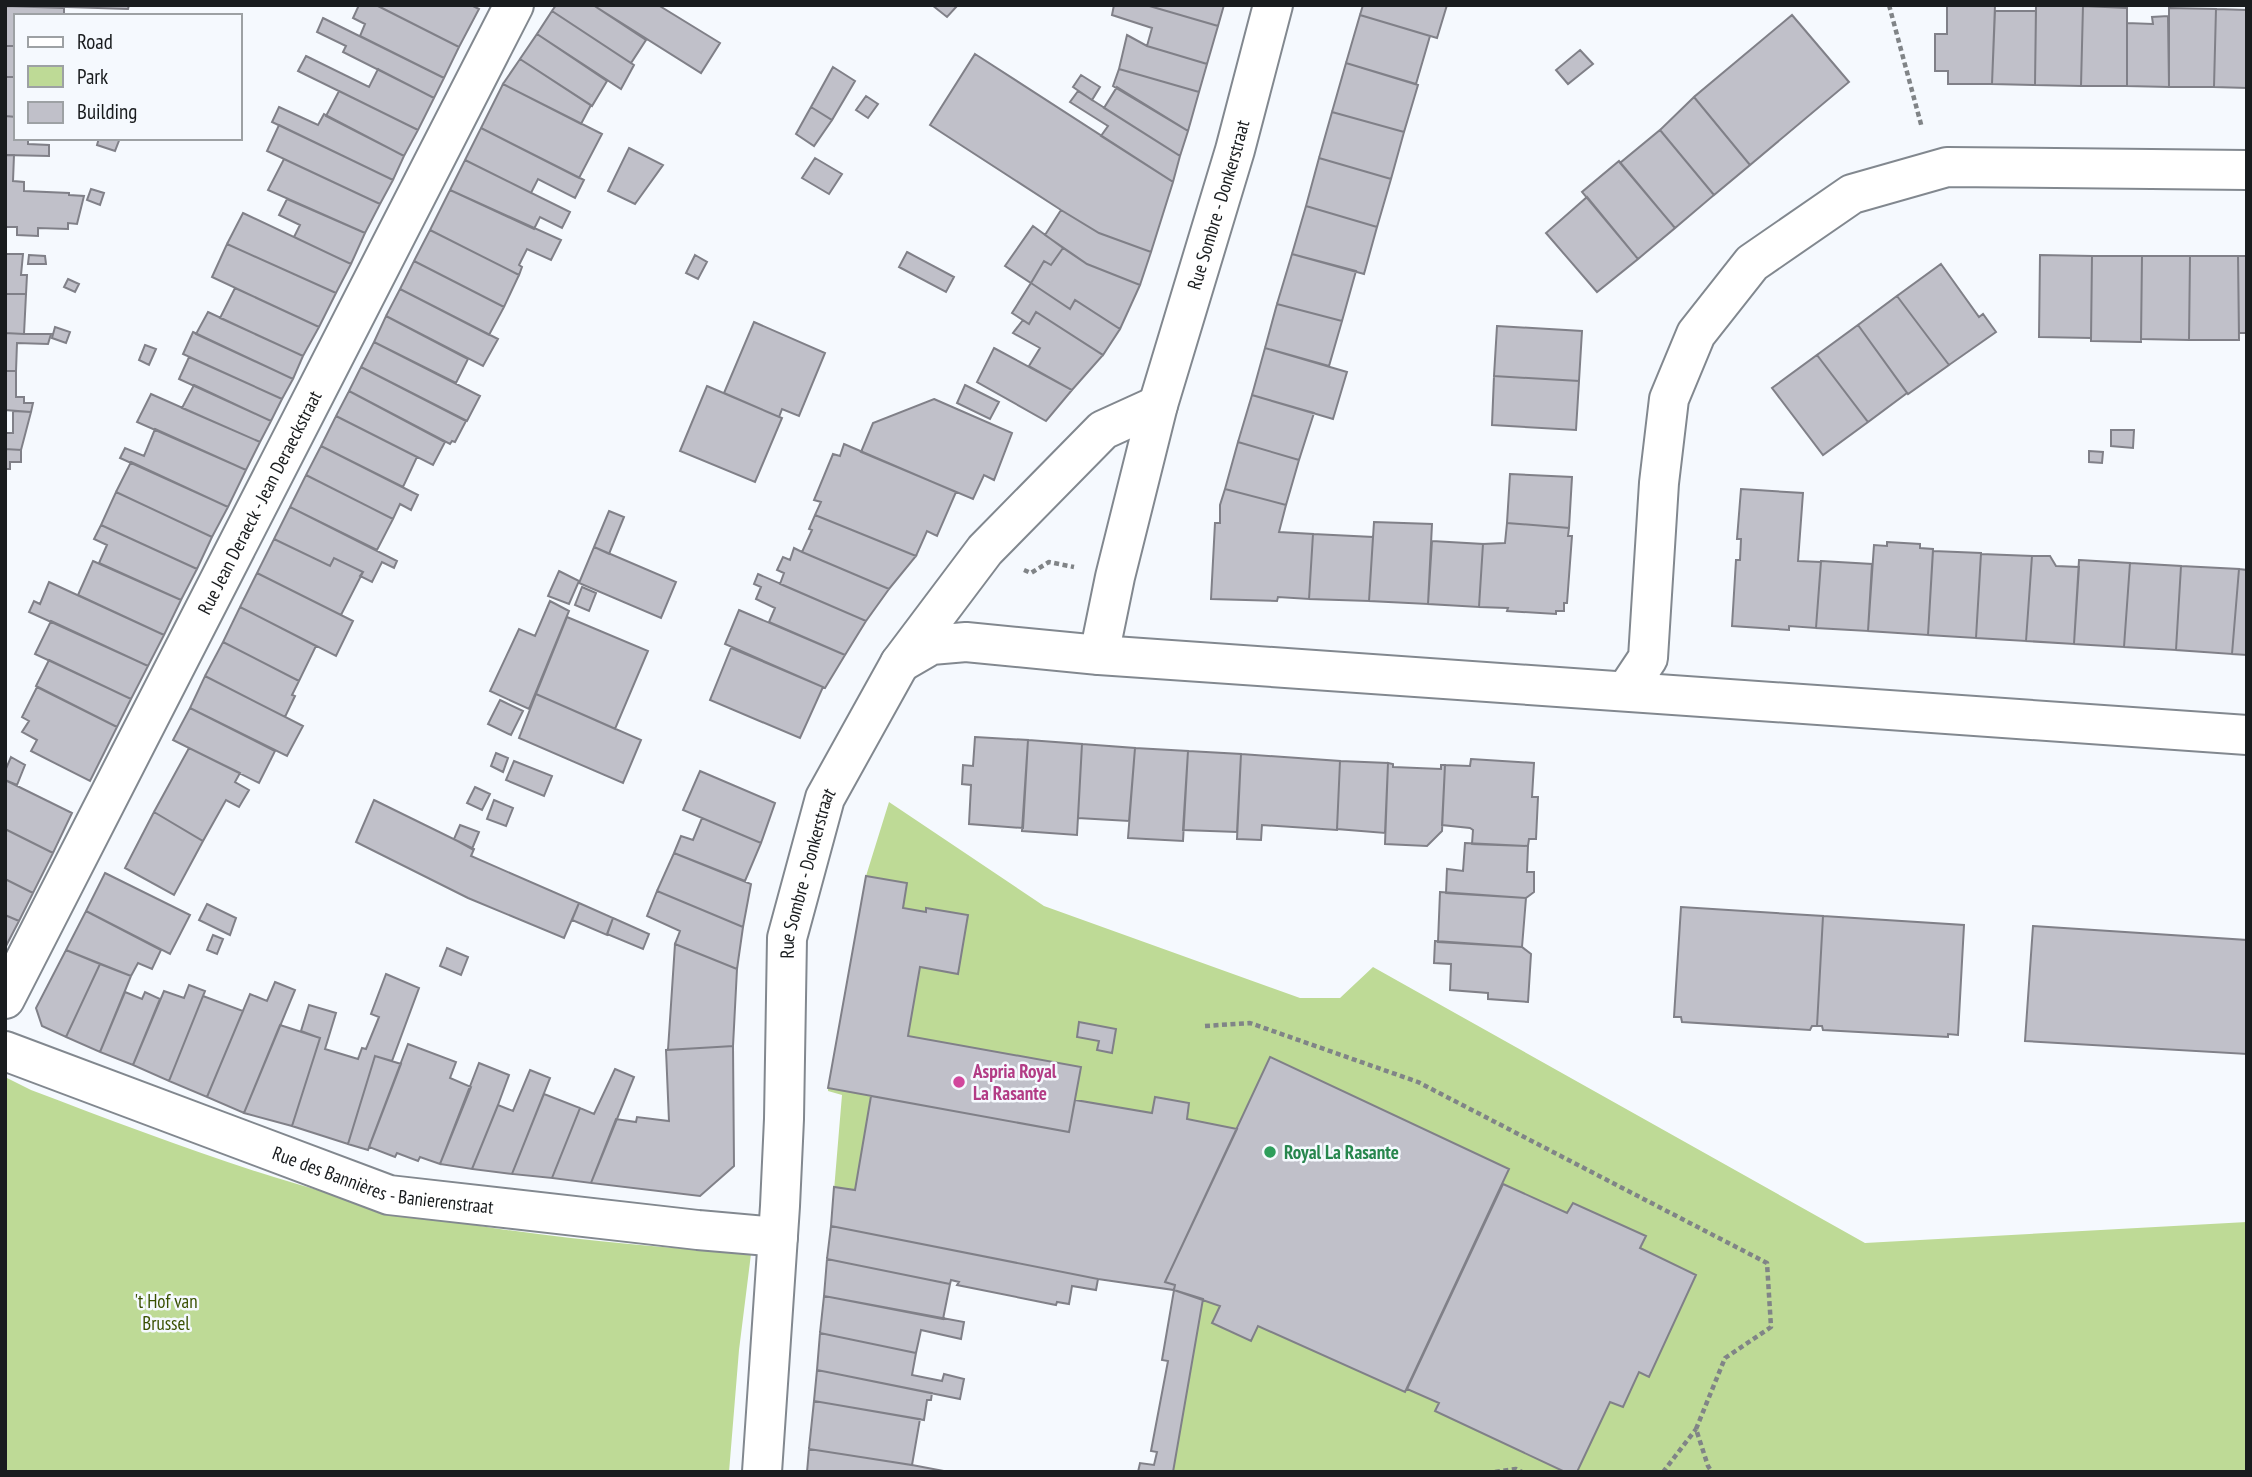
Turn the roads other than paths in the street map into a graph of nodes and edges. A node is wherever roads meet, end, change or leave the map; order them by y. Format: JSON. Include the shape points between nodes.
{"nodes":[{"id":1,"x":514,"y":5,"type":"edge"},
{"id":2,"x":1273,"y":5,"type":"edge"},
{"id":3,"x":2247,"y":170,"type":"edge"},
{"id":4,"x":1158,"y":405,"type":"junction"},
{"id":5,"x":1099,"y":655,"type":"junction"},
{"id":6,"x":900,"y":663,"type":"junction"},
{"id":7,"x":1626,"y":691,"type":"junction"},
{"id":8,"x":2247,"y":735,"type":"edge"},
{"id":9,"x":5,"y":999,"type":"edge"},
{"id":10,"x":5,"y":1051,"type":"edge"},
{"id":11,"x":778,"y":1237,"type":"junction"},
{"id":12,"x":762,"y":1472,"type":"edge"}],
"edges":[{"from":1,"to":9,"type":"street","name":"Rue Jean Deraeck - Jean Deraeckstraat"},
{"from":2,"to":4,"type":"street","name":"Rue Sombre - Donkerstraat","via":[[1235,150]]},
{"from":3,"to":7,"type":"street","via":[[1947,167],[1852,194],[1752,263],[1696,334],[1669,398],[1648,658]]},
{"from":4,"to":5,"type":"street","name":"Rue Sombre - Donkerstraat"},
{"from":4,"to":6,"type":"street","name":"Rue Sombre - Donkerstraat","via":[[1103,429],[985,550]]},
{"from":5,"to":6,"type":"street","via":[[966,642],[931,645]]},
{"from":5,"to":7,"type":"street"},
{"from":6,"to":11,"type":"street","name":"Rue Sombre - Donkerstraat","via":[[825,798],[787,938]]},
{"from":7,"to":8,"type":"street"},
{"from":10,"to":11,"type":"street","name":"Rue des Bannières - Banierenstraat","via":[[389,1195]]},
{"from":11,"to":12,"type":"street","name":"Rue Sombre - Donkerstraat"}]}
